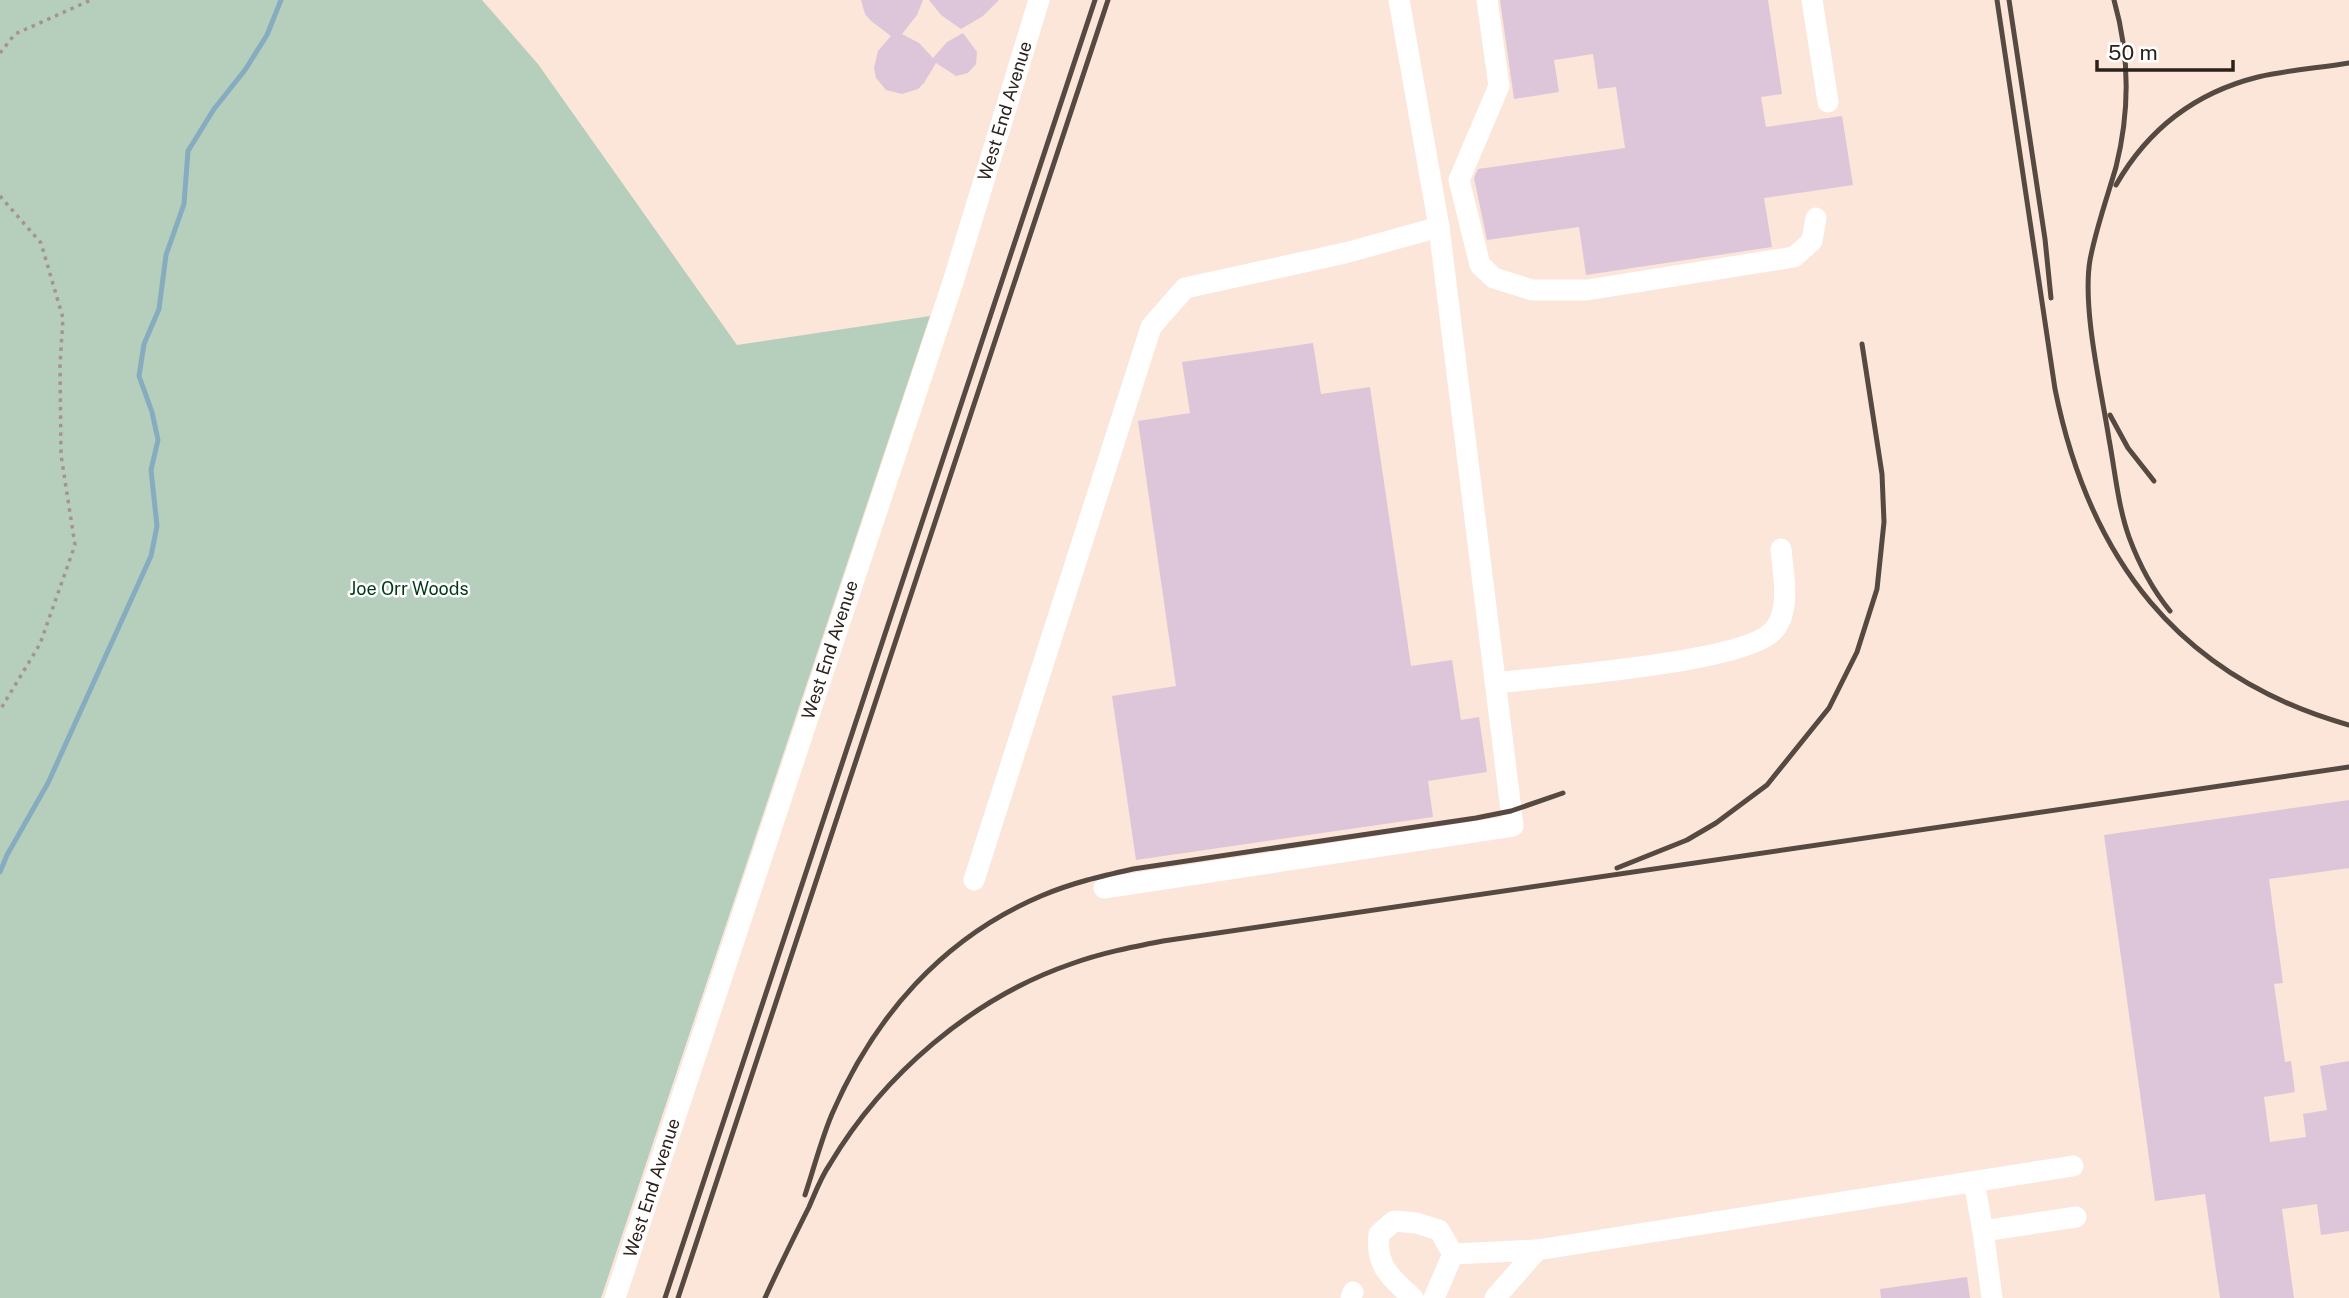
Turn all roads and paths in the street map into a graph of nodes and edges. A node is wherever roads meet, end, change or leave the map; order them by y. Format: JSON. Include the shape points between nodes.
{"nodes":[{"id":1,"x":90,"y":0,"type":"edge"},
{"id":2,"x":1039,"y":0,"type":"edge"},
{"id":3,"x":1399,"y":0,"type":"edge"},
{"id":4,"x":1487,"y":0,"type":"edge"},
{"id":5,"x":1812,"y":0,"type":"edge"},
{"id":6,"x":0,"y":53,"type":"edge"},
{"id":7,"x":1828,"y":102,"type":"dead end"},
{"id":8,"x":0,"y":196,"type":"edge"},
{"id":9,"x":1816,"y":218,"type":"dead end"},
{"id":10,"x":1439,"y":227,"type":"junction"},
{"id":11,"x":1781,"y":549,"type":"dead end"},
{"id":12,"x":1496,"y":683,"type":"junction"},
{"id":13,"x":0,"y":710,"type":"edge"},
{"id":14,"x":974,"y":880,"type":"dead end"},
{"id":15,"x":1104,"y":888,"type":"dead end"},
{"id":16,"x":2073,"y":1166,"type":"dead end"},
{"id":17,"x":1974,"y":1182,"type":"junction"},
{"id":18,"x":2076,"y":1217,"type":"dead end"},
{"id":19,"x":1983,"y":1231,"type":"junction"},
{"id":20,"x":1537,"y":1250,"type":"junction"},
{"id":21,"x":1453,"y":1254,"type":"junction"},
{"id":22,"x":615,"y":1298,"type":"edge"},
{"id":23,"x":1413,"y":1298,"type":"edge"},
{"id":24,"x":1434,"y":1298,"type":"edge"},
{"id":25,"x":1495,"y":1298,"type":"edge"},
{"id":26,"x":1992,"y":1298,"type":"edge"}],
"edges":[{"from":1,"to":6,"type":"path","via":[[15,34]]},
{"from":2,"to":22,"type":"street","name":"West End Avenue","via":[[953,282]]},
{"from":3,"to":10,"type":"street"},
{"from":4,"to":9,"type":"street","via":[[1499,86],[1459,180],[1480,265],[1494,278],[1532,289],[1587,290],[1794,257],[1812,241]]},
{"from":5,"to":7,"type":"street"},
{"from":8,"to":13,"type":"path","via":[[41,243],[63,318],[61,455],[75,545],[40,645]]},
{"from":10,"to":12,"type":"street"},
{"from":10,"to":14,"type":"street","via":[[1185,288],[1151,327]]},
{"from":11,"to":12,"type":"street","via":[[1782,617],[1774,631],[1760,640],[1671,662]]},
{"from":12,"to":15,"type":"street","via":[[1513,827]]},
{"from":16,"to":17,"type":"street"},
{"from":17,"to":19,"type":"street"},
{"from":17,"to":20,"type":"street"},
{"from":18,"to":19,"type":"street"},
{"from":19,"to":26,"type":"street"},
{"from":20,"to":21,"type":"street"},
{"from":20,"to":25,"type":"street"},
{"from":21,"to":23,"type":"street","via":[[1439,1230],[1416,1223],[1394,1221],[1378,1234],[1377,1249],[1386,1273]]},
{"from":21,"to":24,"type":"street"}]}
